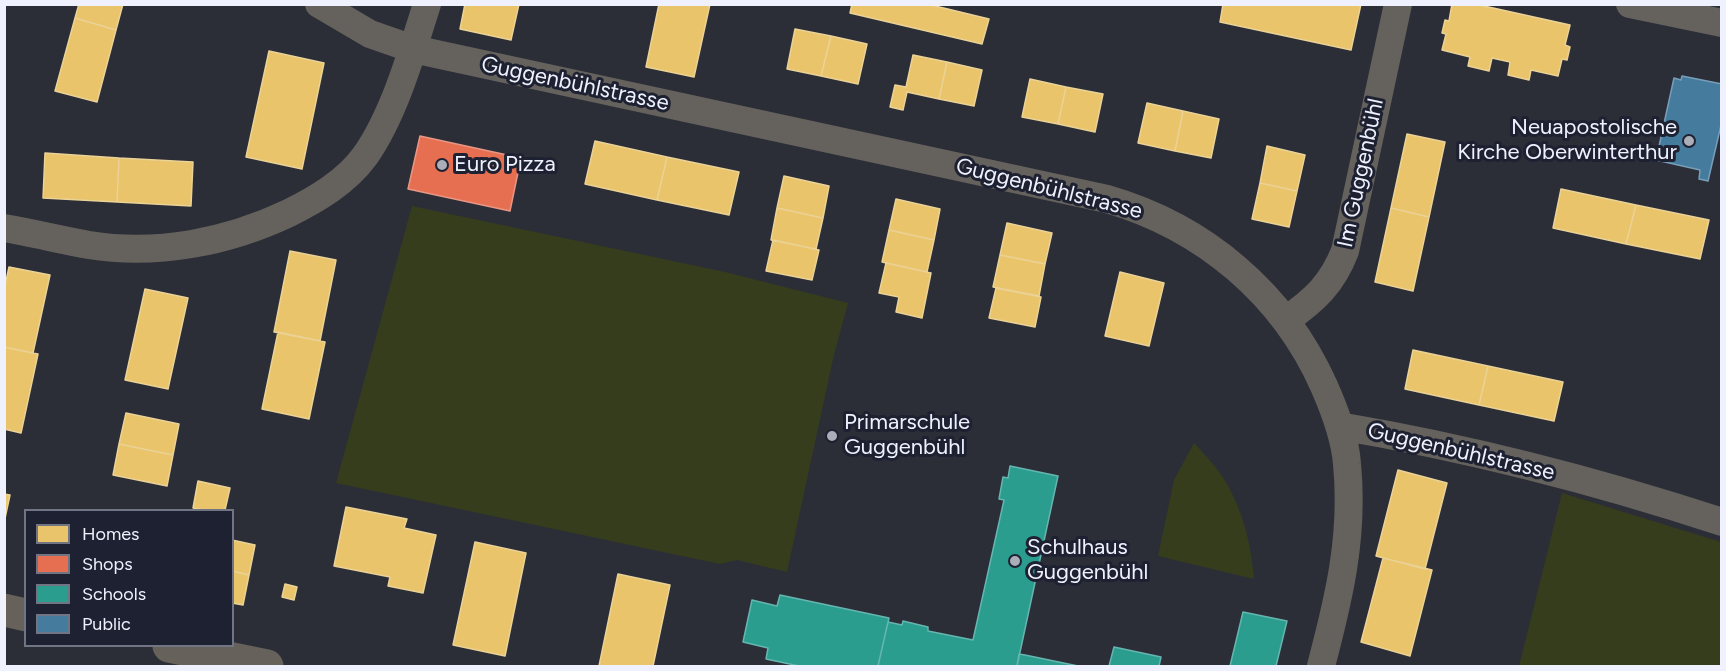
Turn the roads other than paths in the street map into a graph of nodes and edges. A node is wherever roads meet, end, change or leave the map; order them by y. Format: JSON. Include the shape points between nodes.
{"nodes":[{"id":1,"x":319,"y":4,"type":"edge"},
{"id":2,"x":427,"y":4,"type":"edge"},
{"id":3,"x":1398,"y":4,"type":"edge"},
{"id":4,"x":1630,"y":4,"type":"edge"},
{"id":5,"x":1722,"y":23,"type":"edge"},
{"id":6,"x":413,"y":49,"type":"junction"},
{"id":7,"x":4,"y":228,"type":"edge"},
{"id":8,"x":1286,"y":320,"type":"junction"},
{"id":9,"x":1339,"y":426,"type":"junction"},
{"id":10,"x":1722,"y":522,"type":"edge"},
{"id":11,"x":4,"y":610,"type":"edge"},
{"id":12,"x":24,"y":615,"type":"edge"},
{"id":13,"x":178,"y":647,"type":"edge"},
{"id":14,"x":267,"y":666,"type":"edge"},
{"id":15,"x":1321,"y":666,"type":"edge"}],
"edges":[{"from":1,"to":6,"type":"street","name":"Guggenbühlstrasse","via":[[370,34]]},
{"from":2,"to":6,"type":"street"},
{"from":3,"to":8,"type":"street","name":"Im Guggenbühl","via":[[1345,251],[1323,291]]},
{"from":4,"to":5,"type":"street"},
{"from":6,"to":7,"type":"street","via":[[379,132],[363,158],[320,196],[280,217],[224,237],[141,249],[91,245]]},
{"from":6,"to":8,"type":"street","name":"Guggenbühlstrasse","via":[[1127,205],[1211,247],[1260,289]]},
{"from":8,"to":9,"type":"street","name":"Guggenbühlstrasse","via":[[1321,379]]},
{"from":9,"to":10,"type":"street","name":"Guggenbühlstrasse","via":[[1605,485]]},
{"from":9,"to":15,"type":"street","via":[[1347,461],[1348,541],[1339,597]]},
{"from":11,"to":12,"type":"main road"},
{"from":13,"to":14,"type":"main road"}]}
